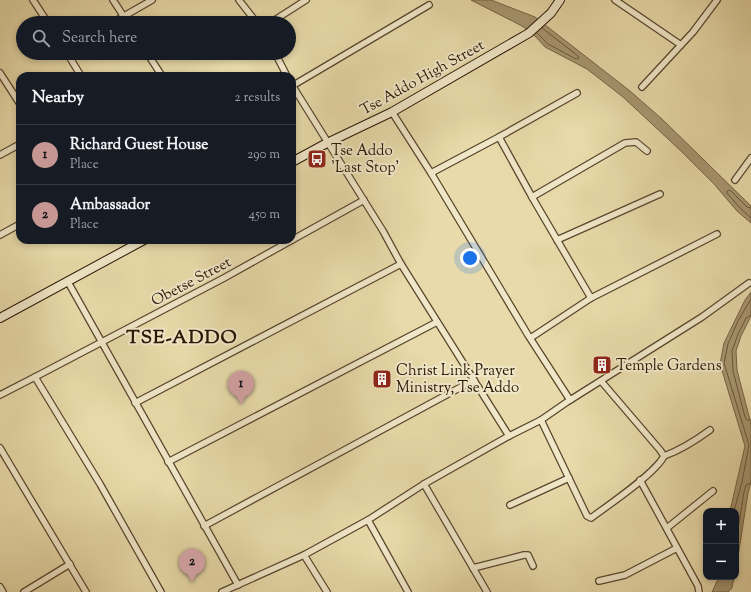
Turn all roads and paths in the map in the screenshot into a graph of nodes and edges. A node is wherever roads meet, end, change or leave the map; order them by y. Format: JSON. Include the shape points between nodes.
{"nodes":[{"id":1,"x":33,"y":0,"type":"edge"},
{"id":2,"x":113,"y":0,"type":"edge"},
{"id":3,"x":152,"y":0,"type":"edge"},
{"id":4,"x":239,"y":0,"type":"edge"},
{"id":5,"x":306,"y":0,"type":"edge"},
{"id":6,"x":560,"y":0,"type":"edge"},
{"id":7,"x":615,"y":0,"type":"edge"},
{"id":8,"x":717,"y":0,"type":"edge"},
{"id":9,"x":429,"y":5,"type":"dead end"},
{"id":10,"x":43,"y":16,"type":"edge"},
{"id":11,"x":123,"y":16,"type":"joint"},
{"id":12,"x":252,"y":16,"type":"edge"},
{"id":13,"x":281,"y":16,"type":"edge"},
{"id":14,"x":681,"y":44,"type":"junction"},
{"id":15,"x":71,"y":60,"type":"edge"},
{"id":16,"x":152,"y":60,"type":"edge"},
{"id":17,"x":279,"y":60,"type":"edge"},
{"id":18,"x":79,"y":72,"type":"edge"},
{"id":19,"x":159,"y":72,"type":"edge"},
{"id":20,"x":285,"y":72,"type":"edge"},
{"id":21,"x":0,"y":74,"type":"edge"},
{"id":22,"x":296,"y":84,"type":"edge"},
{"id":23,"x":642,"y":88,"type":"dead end"},
{"id":24,"x":296,"y":93,"type":"edge"},
{"id":25,"x":576,"y":93,"type":"dead end"},
{"id":26,"x":16,"y":98,"type":"edge"},
{"id":27,"x":392,"y":112,"type":"junction"},
{"id":28,"x":499,"y":137,"type":"junction"},
{"id":29,"x":327,"y":143,"type":"junction"},
{"id":30,"x":16,"y":146,"type":"edge"},
{"id":31,"x":647,"y":152,"type":"dead end"},
{"id":32,"x":0,"y":155,"type":"edge"},
{"id":33,"x":296,"y":160,"type":"edge"},
{"id":34,"x":750,"y":160,"type":"edge"},
{"id":35,"x":431,"y":173,"type":"junction"},
{"id":36,"x":735,"y":180,"type":"dead end"},
{"id":37,"x":660,"y":194,"type":"dead end"},
{"id":38,"x":532,"y":197,"type":"junction"},
{"id":39,"x":364,"y":200,"type":"junction"},
{"id":40,"x":16,"y":226,"type":"edge"},
{"id":41,"x":717,"y":234,"type":"dead end"},
{"id":42,"x":0,"y":235,"type":"edge"},
{"id":43,"x":296,"y":238,"type":"edge"},
{"id":44,"x":557,"y":240,"type":"junction"},
{"id":45,"x":137,"y":244,"type":"edge"},
{"id":46,"x":285,"y":244,"type":"edge"},
{"id":47,"x":401,"y":264,"type":"junction"},
{"id":48,"x":68,"y":282,"type":"junction"},
{"id":49,"x":749,"y":283,"type":"dead end"},
{"id":50,"x":592,"y":298,"type":"junction"},
{"id":51,"x":0,"y":318,"type":"edge"},
{"id":52,"x":437,"y":322,"type":"junction"},
{"id":53,"x":530,"y":337,"type":"junction"},
{"id":54,"x":101,"y":342,"type":"junction"},
{"id":55,"x":35,"y":377,"type":"junction"},
{"id":56,"x":474,"y":380,"type":"junction"},
{"id":57,"x":601,"y":381,"type":"junction"},
{"id":58,"x":0,"y":396,"type":"edge"},
{"id":59,"x":570,"y":400,"type":"junction"},
{"id":60,"x":135,"y":403,"type":"junction"},
{"id":61,"x":541,"y":420,"type":"junction"},
{"id":62,"x":710,"y":430,"type":"dead end"},
{"id":63,"x":509,"y":436,"type":"junction"},
{"id":64,"x":0,"y":448,"type":"edge"},
{"id":65,"x":664,"y":456,"type":"junction"},
{"id":66,"x":168,"y":462,"type":"junction"},
{"id":67,"x":569,"y":478,"type":"junction"},
{"id":68,"x":640,"y":480,"type":"junction"},
{"id":69,"x":424,"y":484,"type":"junction"},
{"id":70,"x":713,"y":491,"type":"dead end"},
{"id":71,"x":510,"y":505,"type":"dead end"},
{"id":72,"x":368,"y":520,"type":"junction"},
{"id":73,"x":204,"y":526,"type":"junction"},
{"id":74,"x":667,"y":528,"type":"junction"},
{"id":75,"x":677,"y":548,"type":"junction"},
{"id":76,"x":304,"y":555,"type":"junction"},
{"id":77,"x":70,"y":564,"type":"junction"},
{"id":78,"x":533,"y":566,"type":"dead end"},
{"id":79,"x":473,"y":568,"type":"junction"},
{"id":80,"x":599,"y":581,"type":"dead end"},
{"id":81,"x":238,"y":585,"type":"junction"},
{"id":82,"x":0,"y":587,"type":"edge"},
{"id":83,"x":3,"y":592,"type":"edge"},
{"id":84,"x":24,"y":592,"type":"edge"},
{"id":85,"x":86,"y":592,"type":"edge"},
{"id":86,"x":161,"y":592,"type":"edge"},
{"id":87,"x":222,"y":592,"type":"edge"},
{"id":88,"x":327,"y":592,"type":"edge"},
{"id":89,"x":408,"y":592,"type":"edge"},
{"id":90,"x":487,"y":592,"type":"edge"},
{"id":91,"x":699,"y":592,"type":"edge"}],
"edges":[{"from":1,"to":10,"type":"street"},
{"from":2,"to":11,"type":"street"},
{"from":3,"to":11,"type":"street"},
{"from":4,"to":12,"type":"street"},
{"from":5,"to":13,"type":"street"},
{"from":6,"to":27,"type":"street","name":"Tse Addo High Street","via":[[529,33]]},
{"from":7,"to":14,"type":"street"},
{"from":8,"to":14,"type":"street"},
{"from":9,"to":22,"type":"street"},
{"from":14,"to":23,"type":"street"},
{"from":15,"to":18,"type":"street"},
{"from":16,"to":19,"type":"street"},
{"from":17,"to":20,"type":"street"},
{"from":21,"to":26,"type":"street"},
{"from":24,"to":29,"type":"street"},
{"from":25,"to":28,"type":"street"},
{"from":27,"to":29,"type":"street","name":"Tse Addo High Street"},
{"from":27,"to":35,"type":"street"},
{"from":28,"to":35,"type":"street"},
{"from":28,"to":38,"type":"street"},
{"from":29,"to":33,"type":"street","name":"Tse Addo High Street"},
{"from":29,"to":39,"type":"street"},
{"from":30,"to":32,"type":"street"},
{"from":31,"to":38,"type":"street","via":[[636,142],[625,143]]},
{"from":34,"to":36,"type":"street"},
{"from":35,"to":53,"type":"street"},
{"from":37,"to":44,"type":"street"},
{"from":38,"to":44,"type":"street"},
{"from":39,"to":43,"type":"street","name":"Obetse Street"},
{"from":39,"to":47,"type":"street"},
{"from":40,"to":42,"type":"street"},
{"from":41,"to":50,"type":"street"},
{"from":44,"to":50,"type":"street"},
{"from":45,"to":48,"type":"street"},
{"from":46,"to":54,"type":"street","name":"Obetse Street"},
{"from":47,"to":52,"type":"street"},
{"from":47,"to":60,"type":"street"},
{"from":48,"to":51,"type":"street"},
{"from":48,"to":54,"type":"street"},
{"from":49,"to":57,"type":"street","via":[[702,317]]},
{"from":50,"to":53,"type":"street"},
{"from":52,"to":56,"type":"street"},
{"from":52,"to":66,"type":"street"},
{"from":53,"to":59,"type":"street"},
{"from":54,"to":55,"type":"street","name":"Obetse Street"},
{"from":54,"to":60,"type":"street"},
{"from":55,"to":58,"type":"street","name":"Obetse Street"},
{"from":55,"to":86,"type":"street"},
{"from":56,"to":63,"type":"street"},
{"from":56,"to":73,"type":"street"},
{"from":57,"to":59,"type":"street"},
{"from":57,"to":65,"type":"street"},
{"from":59,"to":61,"type":"street"},
{"from":60,"to":66,"type":"street"},
{"from":61,"to":63,"type":"street"},
{"from":61,"to":67,"type":"street"},
{"from":62,"to":65,"type":"street","via":[[696,441]]},
{"from":63,"to":69,"type":"street"},
{"from":64,"to":77,"type":"street"},
{"from":65,"to":68,"type":"street","via":[[661,462]]},
{"from":66,"to":73,"type":"street"},
{"from":67,"to":68,"type":"street","via":[[587,516],[591,518]]},
{"from":67,"to":71,"type":"street"},
{"from":68,"to":74,"type":"street"},
{"from":69,"to":72,"type":"street"},
{"from":69,"to":79,"type":"street"},
{"from":70,"to":74,"type":"street"},
{"from":72,"to":76,"type":"street"},
{"from":72,"to":89,"type":"street"},
{"from":73,"to":81,"type":"street"},
{"from":74,"to":75,"type":"street"},
{"from":75,"to":80,"type":"street","via":[[625,575]]},
{"from":75,"to":91,"type":"street"},
{"from":76,"to":81,"type":"street"},
{"from":76,"to":88,"type":"street"},
{"from":77,"to":84,"type":"street"},
{"from":77,"to":85,"type":"street"},
{"from":78,"to":79,"type":"street","via":[[528,555],[524,555]]},
{"from":79,"to":90,"type":"street"},
{"from":81,"to":87,"type":"street"},
{"from":82,"to":83,"type":"street"}]}
